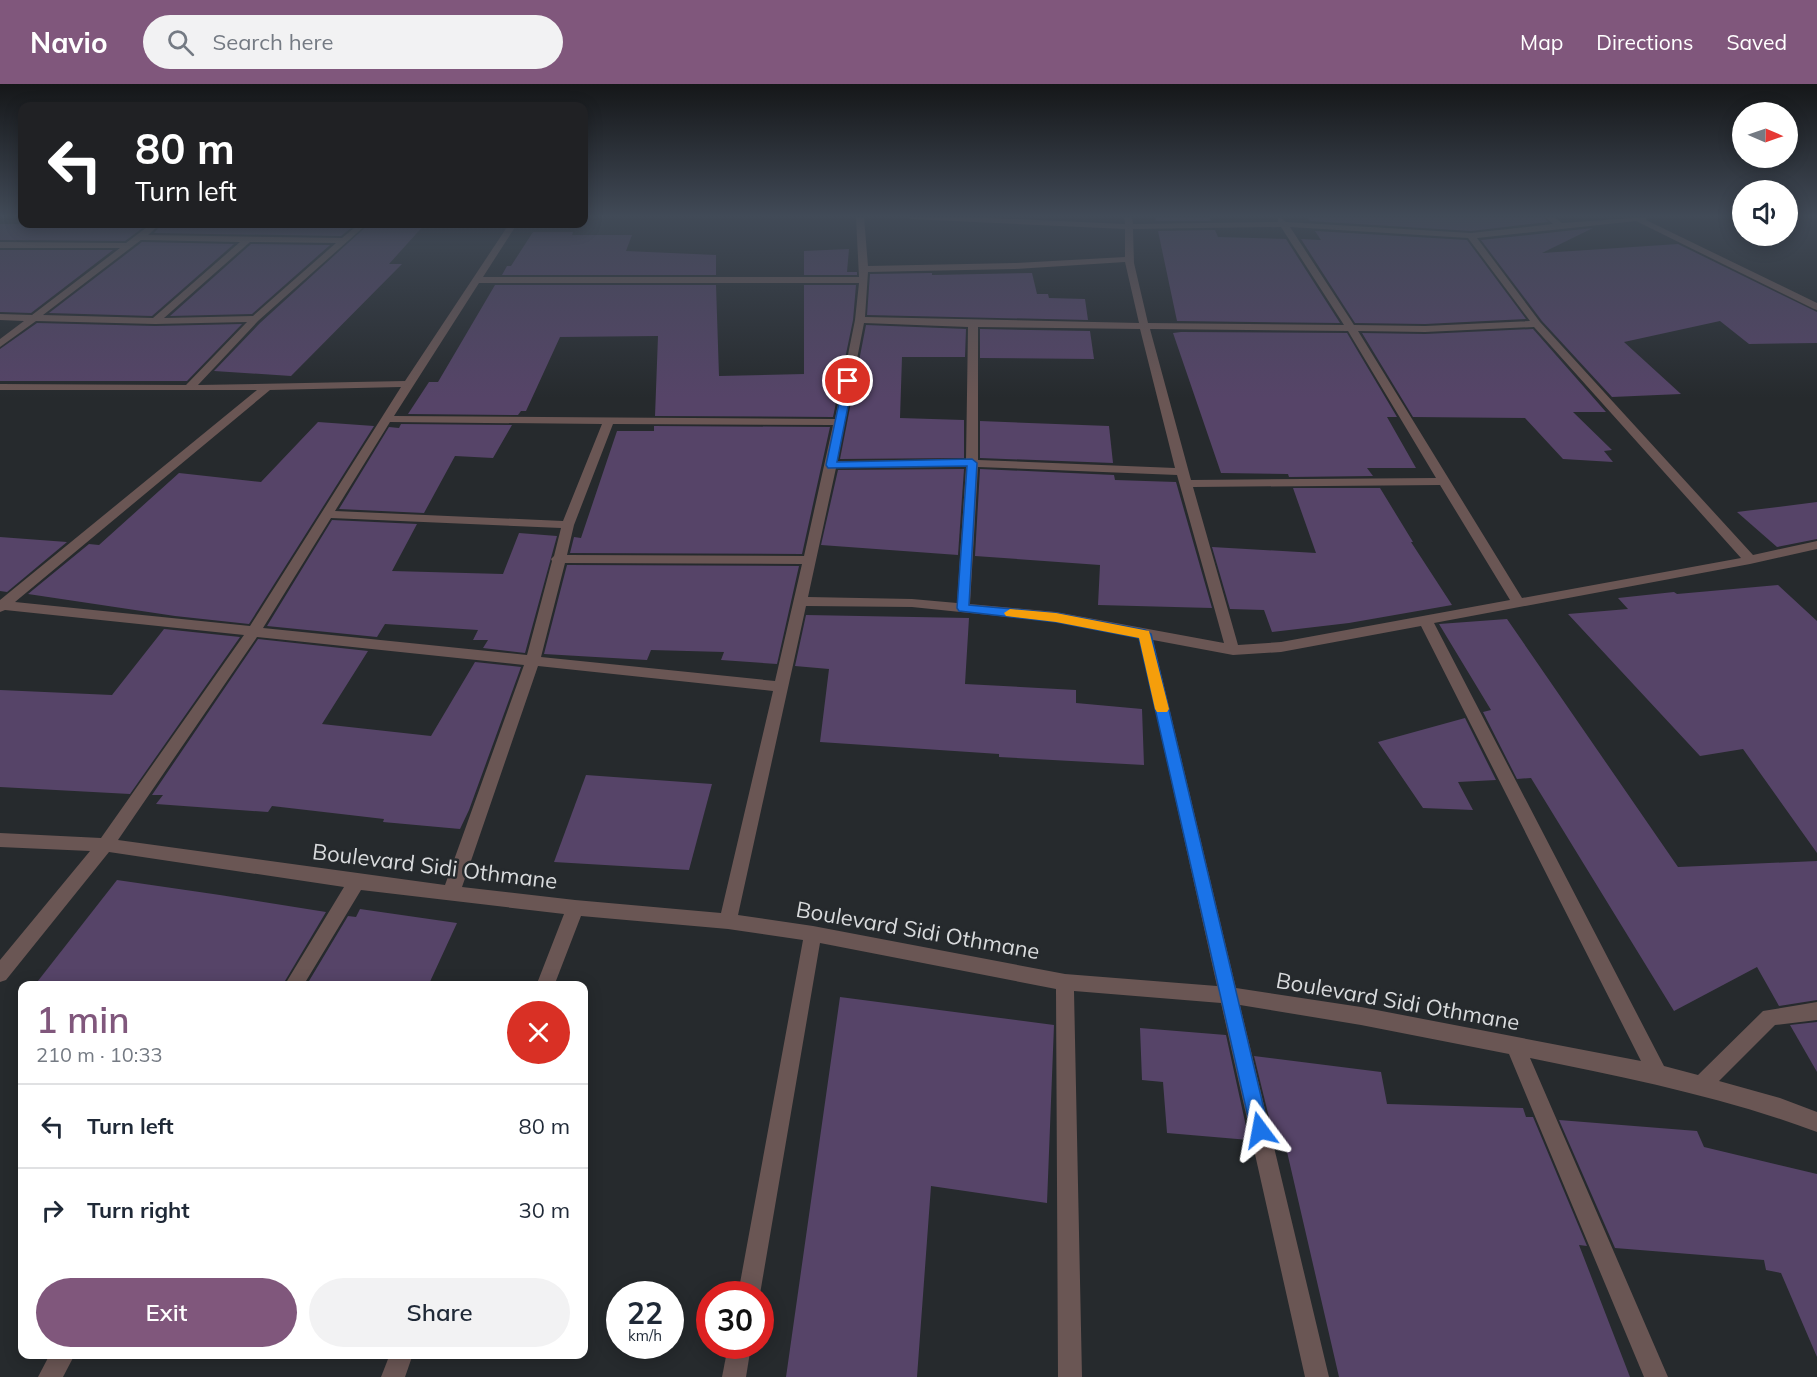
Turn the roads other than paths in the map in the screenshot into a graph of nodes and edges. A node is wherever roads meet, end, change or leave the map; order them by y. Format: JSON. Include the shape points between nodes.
{"nodes":[{"id":1,"x":84,"y":277,"type":"edge"},
{"id":2,"x":204,"y":277,"type":"edge"},
{"id":3,"x":303,"y":277,"type":"edge"},
{"id":4,"x":478,"y":277,"type":"edge"},
{"id":5,"x":682,"y":277,"type":"edge"},
{"id":6,"x":864,"y":277,"type":"edge"},
{"id":7,"x":1133,"y":277,"type":"edge"},
{"id":8,"x":1318,"y":277,"type":"edge"},
{"id":9,"x":1502,"y":277,"type":"edge"},
{"id":10,"x":1758,"y":277,"type":"edge"},
{"id":11,"x":476,"y":280,"type":"junction"},
{"id":12,"x":1817,"y":307,"type":"edge"},
{"id":13,"x":0,"y":317,"type":"edge"},
{"id":14,"x":32,"y":318,"type":"junction"},
{"id":15,"x":255,"y":319,"type":"junction"},
{"id":16,"x":860,"y":320,"type":"junction"},
{"id":17,"x":155,"y":321,"type":"junction"},
{"id":18,"x":973,"y":324,"type":"junction"},
{"id":19,"x":1537,"y":324,"type":"junction"},
{"id":20,"x":1144,"y":327,"type":"junction"},
{"id":21,"x":1351,"y":328,"type":"junction"},
{"id":22,"x":0,"y":344,"type":"edge"},
{"id":23,"x":408,"y":384,"type":"junction"},
{"id":24,"x":268,"y":386,"type":"junction"},
{"id":25,"x":0,"y":387,"type":"edge"},
{"id":26,"x":189,"y":388,"type":"junction"},
{"id":27,"x":386,"y":419,"type":"junction"},
{"id":28,"x":608,"y":422,"type":"junction"},
{"id":29,"x":840,"y":422,"type":"junction"},
{"id":30,"x":972,"y":463,"type":"junction"},
{"id":31,"x":831,"y":465,"type":"junction"},
{"id":32,"x":1184,"y":478,"type":"junction"},
{"id":33,"x":1445,"y":481,"type":"junction"},
{"id":34,"x":327,"y":514,"type":"junction"},
{"id":35,"x":568,"y":525,"type":"junction"},
{"id":36,"x":1817,"y":546,"type":"edge"},
{"id":37,"x":557,"y":559,"type":"junction"},
{"id":38,"x":810,"y":560,"type":"junction"},
{"id":39,"x":1750,"y":560,"type":"junction"},
{"id":40,"x":801,"y":601,"type":"junction"},
{"id":41,"x":1519,"y":604,"type":"junction"},
{"id":42,"x":1,"y":606,"type":"edge"},
{"id":43,"x":963,"y":608,"type":"junction"},
{"id":44,"x":1425,"y":620,"type":"junction"},
{"id":45,"x":254,"y":631,"type":"junction"},
{"id":46,"x":1145,"y":634,"type":"junction"},
{"id":47,"x":1233,"y":650,"type":"junction"},
{"id":48,"x":533,"y":660,"type":"junction"},
{"id":49,"x":782,"y":687,"type":"junction"},
{"id":50,"x":0,"y":840,"type":"edge"},
{"id":51,"x":105,"y":845,"type":"junction"},
{"id":52,"x":357,"y":882,"type":"junction"},
{"id":53,"x":451,"y":893,"type":"junction"},
{"id":54,"x":575,"y":908,"type":"junction"},
{"id":55,"x":728,"y":921,"type":"junction"},
{"id":56,"x":813,"y":934,"type":"junction"},
{"id":57,"x":0,"y":974,"type":"edge"},
{"id":58,"x":296,"y":981,"type":"edge"},
{"id":59,"x":547,"y":981,"type":"edge"},
{"id":60,"x":1065,"y":982,"type":"junction"},
{"id":61,"x":1229,"y":994,"type":"junction"},
{"id":62,"x":1817,"y":1011,"type":"edge"},
{"id":63,"x":1516,"y":1047,"type":"junction"},
{"id":64,"x":1658,"y":1074,"type":"junction"},
{"id":65,"x":1701,"y":1086,"type":"junction"},
{"id":66,"x":1817,"y":1122,"type":"edge"},
{"id":67,"x":751,"y":1281,"type":"edge"},
{"id":68,"x":61,"y":1359,"type":"edge"},
{"id":69,"x":400,"y":1359,"type":"edge"},
{"id":70,"x":737,"y":1359,"type":"edge"},
{"id":71,"x":50,"y":1377,"type":"edge"},
{"id":72,"x":393,"y":1377,"type":"edge"},
{"id":73,"x":734,"y":1377,"type":"edge"},
{"id":74,"x":1070,"y":1377,"type":"edge"},
{"id":75,"x":1317,"y":1377,"type":"edge"},
{"id":76,"x":1656,"y":1377,"type":"edge"}],
"edges":[{"from":1,"to":14,"type":"street"},
{"from":2,"to":17,"type":"street"},
{"from":3,"to":15,"type":"street"},
{"from":4,"to":11,"type":"street"},
{"from":5,"to":11,"type":"street"},
{"from":6,"to":16,"type":"street"},
{"from":7,"to":20,"type":"street"},
{"from":8,"to":21,"type":"street"},
{"from":9,"to":19,"type":"street"},
{"from":10,"to":12,"type":"street"},
{"from":11,"to":23,"type":"street"},
{"from":13,"to":14,"type":"street"},
{"from":14,"to":17,"type":"street"},
{"from":14,"to":22,"type":"street"},
{"from":15,"to":17,"type":"street"},
{"from":15,"to":26,"type":"street"},
{"from":16,"to":18,"type":"street"},
{"from":16,"to":29,"type":"street"},
{"from":18,"to":20,"type":"street"},
{"from":18,"to":30,"type":"street"},
{"from":19,"to":21,"type":"street"},
{"from":19,"to":39,"type":"street"},
{"from":20,"to":21,"type":"street"},
{"from":20,"to":32,"type":"street"},
{"from":21,"to":33,"type":"street"},
{"from":23,"to":24,"type":"street"},
{"from":23,"to":27,"type":"street"},
{"from":24,"to":26,"type":"street"},
{"from":24,"to":42,"type":"street"},
{"from":25,"to":26,"type":"street"},
{"from":27,"to":28,"type":"street"},
{"from":27,"to":34,"type":"street"},
{"from":28,"to":29,"type":"street"},
{"from":28,"to":35,"type":"street"},
{"from":29,"to":31,"type":"street"},
{"from":30,"to":31,"type":"street"},
{"from":30,"to":32,"type":"street"},
{"from":30,"to":43,"type":"street"},
{"from":31,"to":38,"type":"street"},
{"from":32,"to":33,"type":"street"},
{"from":32,"to":47,"type":"street"},
{"from":33,"to":41,"type":"street"},
{"from":34,"to":35,"type":"street"},
{"from":34,"to":45,"type":"street"},
{"from":35,"to":37,"type":"street"},
{"from":36,"to":39,"type":"street"},
{"from":37,"to":38,"type":"street"},
{"from":37,"to":48,"type":"street"},
{"from":38,"to":40,"type":"street"},
{"from":39,"to":41,"type":"street"},
{"from":40,"to":43,"type":"street"},
{"from":40,"to":49,"type":"street"},
{"from":41,"to":44,"type":"street"},
{"from":42,"to":45,"type":"street"},
{"from":43,"to":46,"type":"street","via":[[1056,617]]},
{"from":44,"to":47,"type":"street","via":[[1281,647]]},
{"from":44,"to":64,"type":"street"},
{"from":45,"to":48,"type":"street"},
{"from":45,"to":51,"type":"street"},
{"from":46,"to":47,"type":"street"},
{"from":46,"to":61,"type":"street"},
{"from":48,"to":49,"type":"street"},
{"from":48,"to":53,"type":"street"},
{"from":49,"to":55,"type":"street"},
{"from":50,"to":51,"type":"street","name":"Boulevard Sidi Othmane"},
{"from":51,"to":52,"type":"street","name":"Boulevard Sidi Othmane"},
{"from":51,"to":57,"type":"street"},
{"from":52,"to":53,"type":"street","name":"Boulevard Sidi Othmane"},
{"from":52,"to":58,"type":"street"},
{"from":53,"to":54,"type":"street","name":"Boulevard Sidi Othmane"},
{"from":54,"to":55,"type":"street","name":"Boulevard Sidi Othmane"},
{"from":54,"to":59,"type":"street"},
{"from":55,"to":56,"type":"street","name":"Boulevard Sidi Othmane"},
{"from":56,"to":60,"type":"street","name":"Boulevard Sidi Othmane"},
{"from":56,"to":67,"type":"street"},
{"from":60,"to":61,"type":"street","name":"Boulevard Sidi Othmane"},
{"from":60,"to":74,"type":"street"},
{"from":61,"to":63,"type":"street","name":"Boulevard Sidi Othmane"},
{"from":61,"to":75,"type":"street"},
{"from":62,"to":65,"type":"street","via":[[1770,1017]]},
{"from":63,"to":64,"type":"street","name":"Boulevard Sidi Othmane"},
{"from":63,"to":76,"type":"street"},
{"from":64,"to":65,"type":"street","name":"Boulevard Sidi Othmane"},
{"from":65,"to":66,"type":"street","name":"Boulevard Sidi Othmane"},
{"from":68,"to":71,"type":"street"},
{"from":69,"to":72,"type":"street"},
{"from":70,"to":73,"type":"street"}]}
